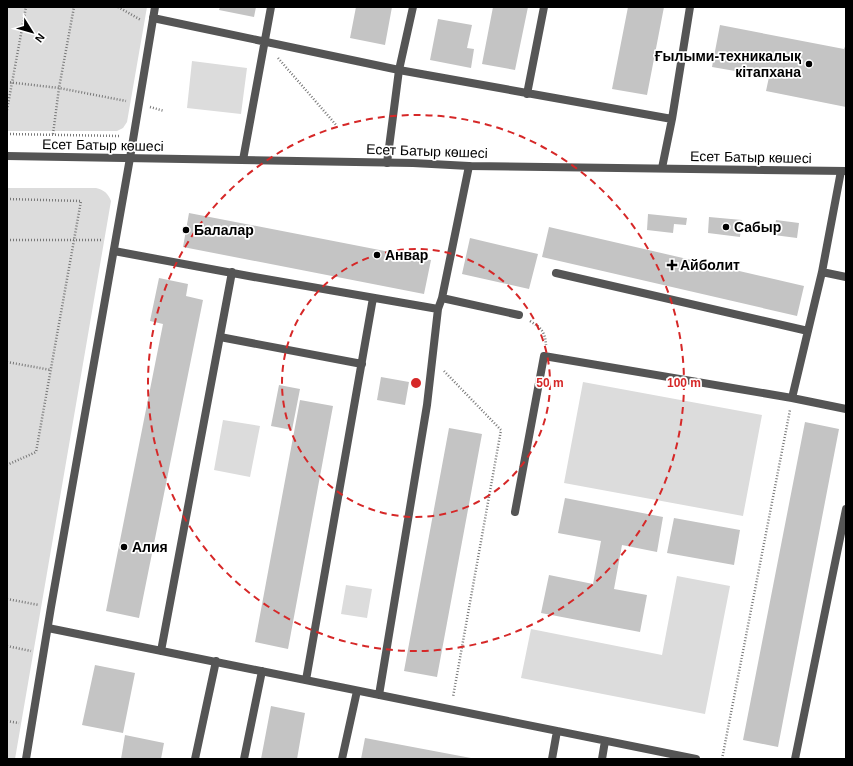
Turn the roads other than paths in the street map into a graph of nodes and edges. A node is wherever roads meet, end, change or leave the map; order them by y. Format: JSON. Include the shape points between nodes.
{"nodes":[{"id":1,"x":155,"y":7,"type":"edge"},
{"id":2,"x":272,"y":7,"type":"edge"},
{"id":3,"x":413,"y":7,"type":"edge"},
{"id":4,"x":544,"y":7,"type":"edge"},
{"id":5,"x":690,"y":7,"type":"edge"},
{"id":6,"x":152,"y":22,"type":"junction"},
{"id":7,"x":264,"y":42,"type":"junction"},
{"id":8,"x":399,"y":70,"type":"junction"},
{"id":9,"x":527,"y":94,"type":"junction"},
{"id":10,"x":672,"y":119,"type":"junction"},
{"id":11,"x":7,"y":156,"type":"edge"},
{"id":12,"x":130,"y":158,"type":"junction"},
{"id":13,"x":243,"y":160,"type":"junction"},
{"id":14,"x":387,"y":163,"type":"junction"},
{"id":15,"x":468,"y":166,"type":"junction"},
{"id":16,"x":662,"y":168,"type":"junction"},
{"id":17,"x":843,"y":172,"type":"edge"},
{"id":18,"x":114,"y":251,"type":"junction"},
{"id":19,"x":232,"y":272,"type":"junction"},
{"id":20,"x":822,"y":272,"type":"junction"},
{"id":21,"x":556,"y":273,"type":"dead end"},
{"id":22,"x":846,"y":277,"type":"edge"},
{"id":23,"x":374,"y":298,"type":"junction"},
{"id":24,"x":442,"y":298,"type":"junction"},
{"id":25,"x":438,"y":309,"type":"junction"},
{"id":26,"x":519,"y":315,"type":"road end"},
{"id":27,"x":808,"y":331,"type":"junction"},
{"id":28,"x":220,"y":337,"type":"junction"},
{"id":29,"x":362,"y":364,"type":"junction"},
{"id":30,"x":792,"y":398,"type":"junction"},
{"id":31,"x":846,"y":409,"type":"edge"},
{"id":32,"x":846,"y":509,"type":"edge"},
{"id":33,"x":515,"y":512,"type":"dead end"},
{"id":34,"x":48,"y":628,"type":"junction"},
{"id":35,"x":161,"y":651,"type":"junction"},
{"id":36,"x":216,"y":661,"type":"junction"},
{"id":37,"x":262,"y":671,"type":"junction"},
{"id":38,"x":306,"y":680,"type":"junction"},
{"id":39,"x":357,"y":691,"type":"junction"},
{"id":40,"x":379,"y":695,"type":"junction"},
{"id":41,"x":557,"y":731,"type":"junction"},
{"id":42,"x":605,"y":741,"type":"junction"},
{"id":43,"x":26,"y":759,"type":"edge"},
{"id":44,"x":195,"y":759,"type":"edge"},
{"id":45,"x":244,"y":759,"type":"edge"},
{"id":46,"x":342,"y":759,"type":"edge"},
{"id":47,"x":552,"y":759,"type":"edge"},
{"id":48,"x":602,"y":759,"type":"edge"},
{"id":49,"x":696,"y":759,"type":"edge"},
{"id":50,"x":795,"y":759,"type":"edge"}],
"edges":[{"from":1,"to":6,"type":"street"},
{"from":2,"to":7,"type":"street"},
{"from":3,"to":8,"type":"street"},
{"from":4,"to":9,"type":"street"},
{"from":5,"to":10,"type":"street"},
{"from":6,"to":7,"type":"street"},
{"from":6,"to":12,"type":"street"},
{"from":7,"to":8,"type":"street"},
{"from":7,"to":13,"type":"street"},
{"from":8,"to":9,"type":"street"},
{"from":8,"to":14,"type":"street"},
{"from":9,"to":10,"type":"street"},
{"from":10,"to":16,"type":"street"},
{"from":11,"to":12,"type":"street","name":"Есет Батыр көшесі"},
{"from":12,"to":13,"type":"street","name":"Есет Батыр көшесі"},
{"from":12,"to":18,"type":"street"},
{"from":13,"to":14,"type":"street","name":"Есет Батыр көшесі"},
{"from":14,"to":15,"type":"street","name":"Есет Батыр көшесі"},
{"from":15,"to":16,"type":"street","name":"Есет Батыр көшесі"},
{"from":15,"to":24,"type":"street"},
{"from":16,"to":17,"type":"street","name":"Есет Батыр көшесі"},
{"from":17,"to":20,"type":"street"},
{"from":18,"to":19,"type":"street"},
{"from":18,"to":34,"type":"street"},
{"from":19,"to":23,"type":"street"},
{"from":19,"to":28,"type":"street"},
{"from":20,"to":22,"type":"street"},
{"from":20,"to":27,"type":"street"},
{"from":21,"to":27,"type":"street"},
{"from":23,"to":25,"type":"street"},
{"from":23,"to":29,"type":"street"},
{"from":24,"to":25,"type":"street"},
{"from":24,"to":26,"type":"street"},
{"from":25,"to":40,"type":"street","via":[[426,412]]},
{"from":27,"to":30,"type":"street"},
{"from":28,"to":29,"type":"street"},
{"from":28,"to":35,"type":"street"},
{"from":29,"to":38,"type":"street"},
{"from":30,"to":31,"type":"street"},
{"from":30,"to":33,"type":"street","via":[[544,356]]},
{"from":32,"to":50,"type":"street"},
{"from":34,"to":35,"type":"street"},
{"from":34,"to":43,"type":"street"},
{"from":35,"to":36,"type":"street"},
{"from":36,"to":37,"type":"street"},
{"from":36,"to":44,"type":"street"},
{"from":37,"to":38,"type":"street"},
{"from":37,"to":45,"type":"street"},
{"from":38,"to":39,"type":"street"},
{"from":39,"to":40,"type":"street"},
{"from":39,"to":46,"type":"street"},
{"from":40,"to":41,"type":"street"},
{"from":41,"to":42,"type":"street"},
{"from":41,"to":47,"type":"street"},
{"from":42,"to":48,"type":"street"},
{"from":42,"to":49,"type":"street"}]}
